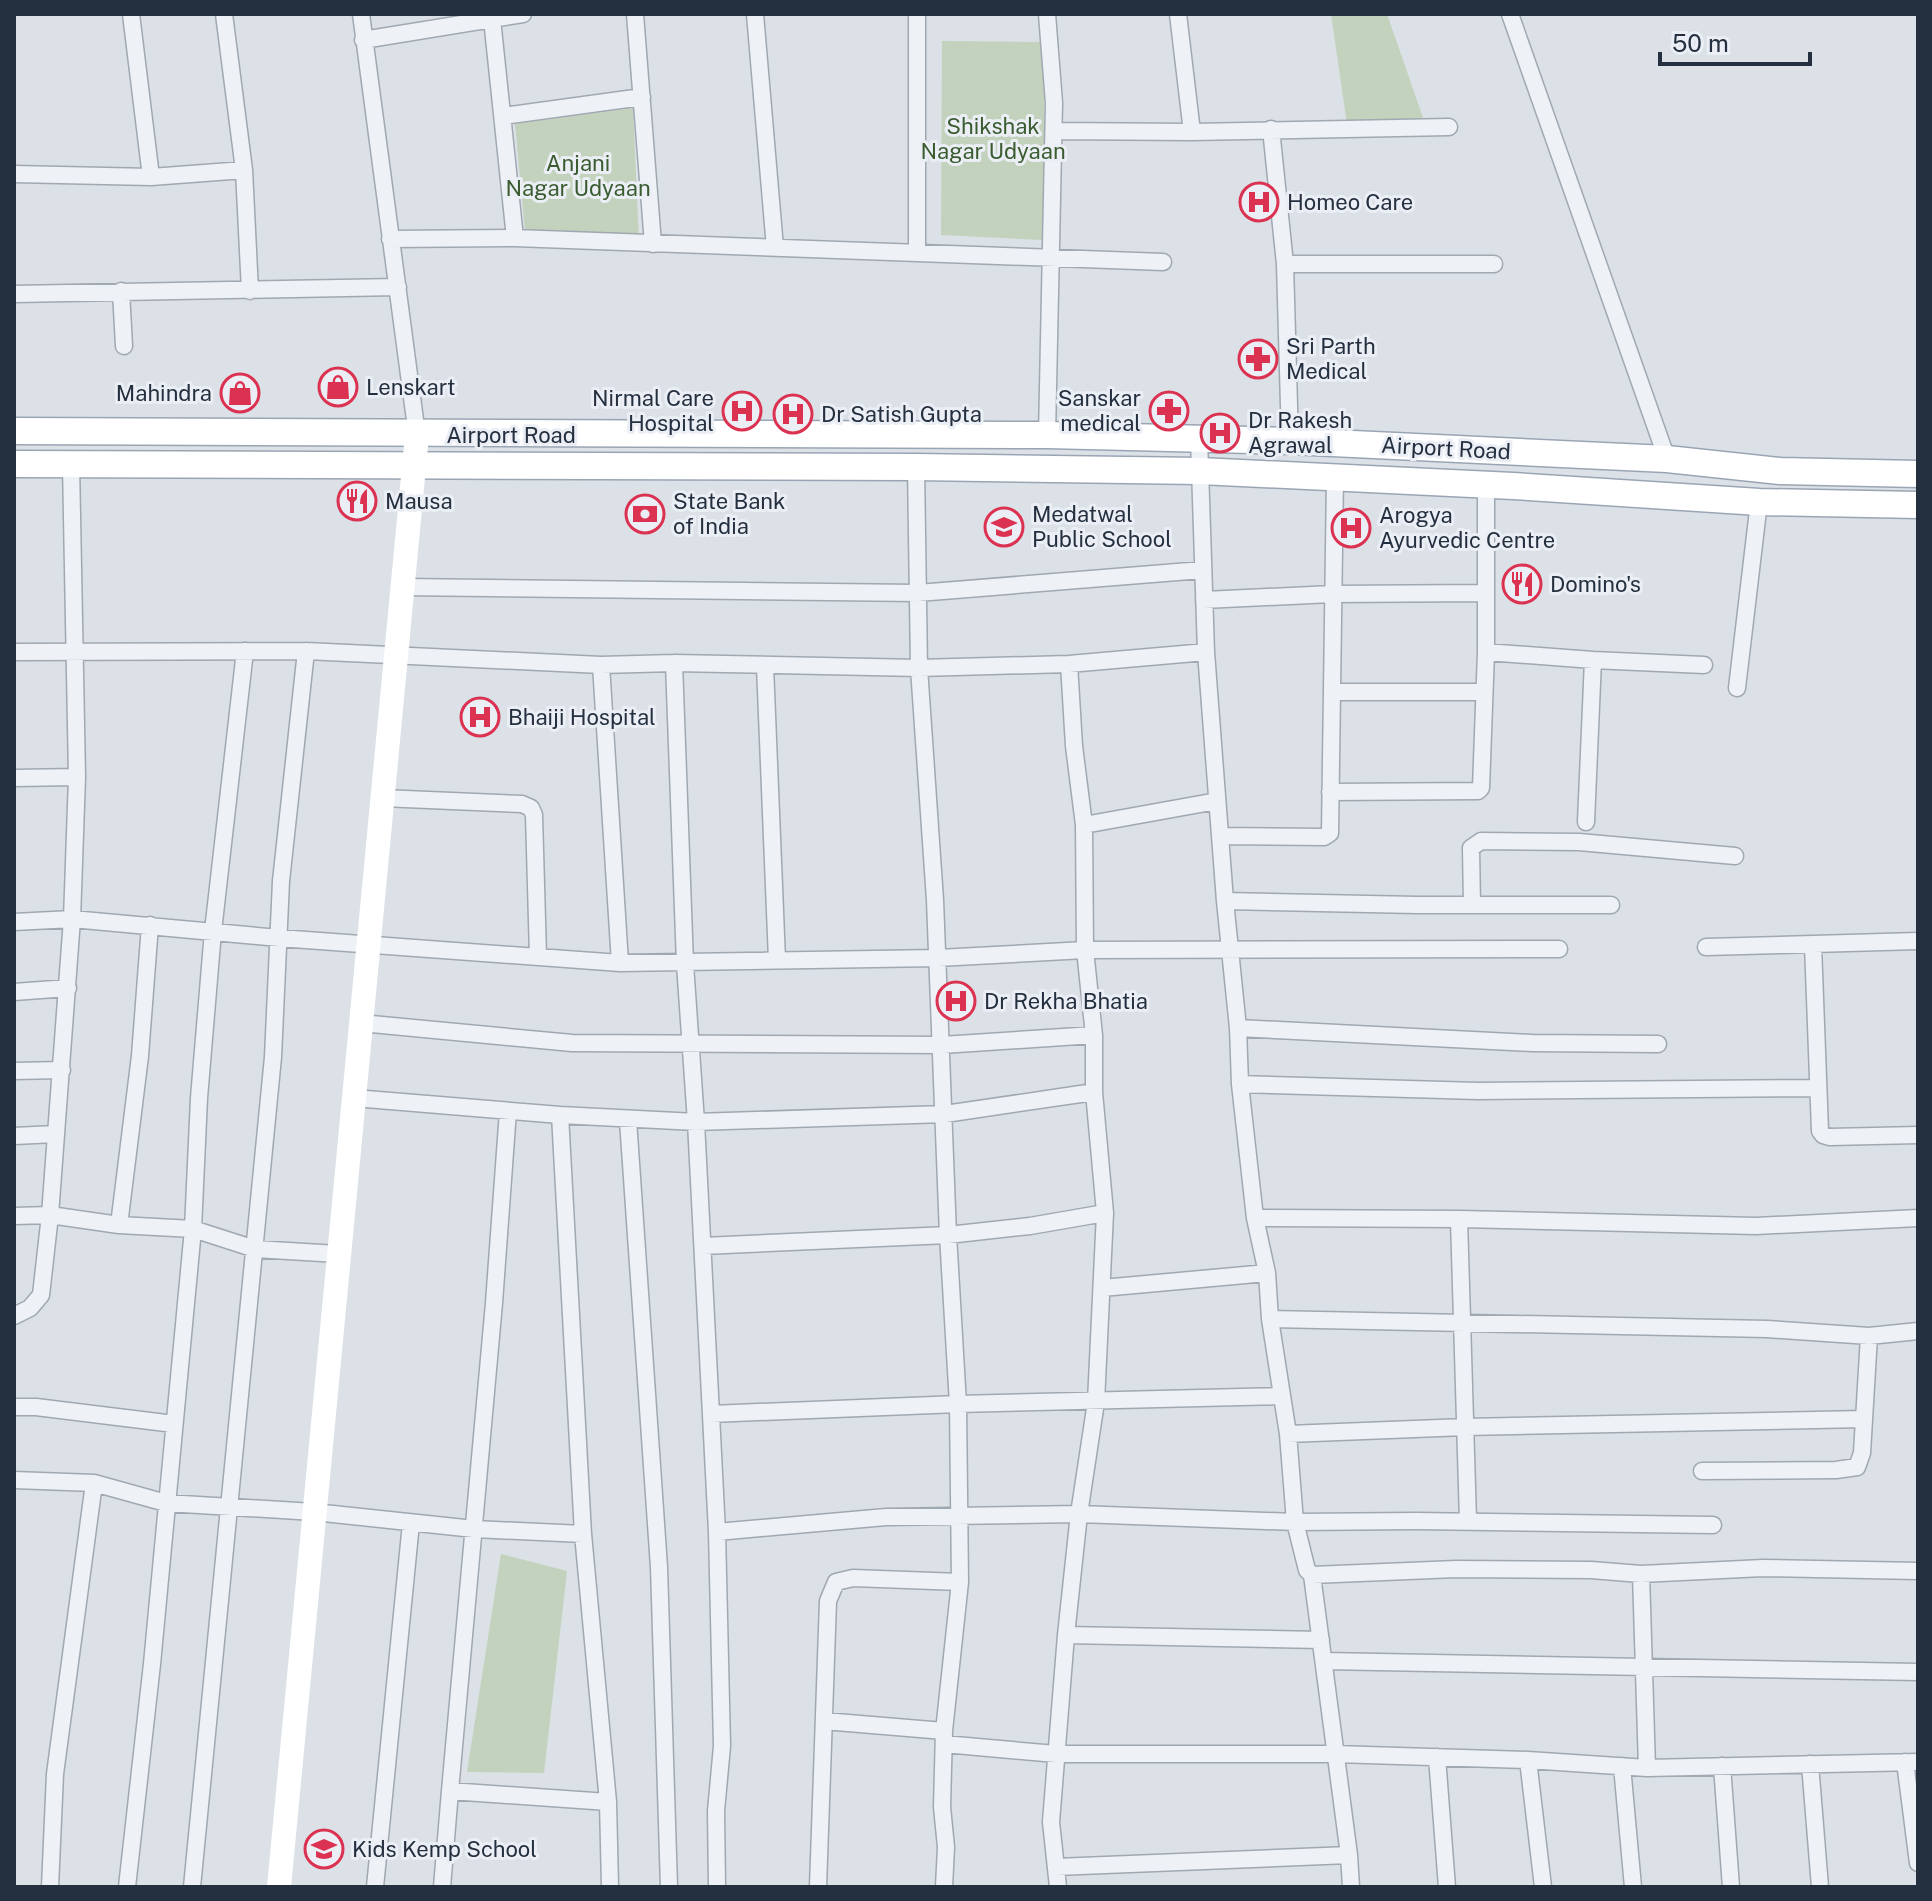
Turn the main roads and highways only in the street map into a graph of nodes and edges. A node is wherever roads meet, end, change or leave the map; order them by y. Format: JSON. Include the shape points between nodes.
{"nodes":[{"id":1,"x":14,"y":431,"type":"edge"},
{"id":2,"x":14,"y":464,"type":"edge"},
{"id":3,"x":1918,"y":474,"type":"edge"},
{"id":4,"x":1918,"y":505,"type":"edge"}],
"edges":[{"from":1,"to":3,"type":"main road","name":"Airport Road","via":[[1199,438]]},
{"from":2,"to":4,"type":"main road","name":"Airport Road","via":[[1200,471],[1759,502]]}]}
